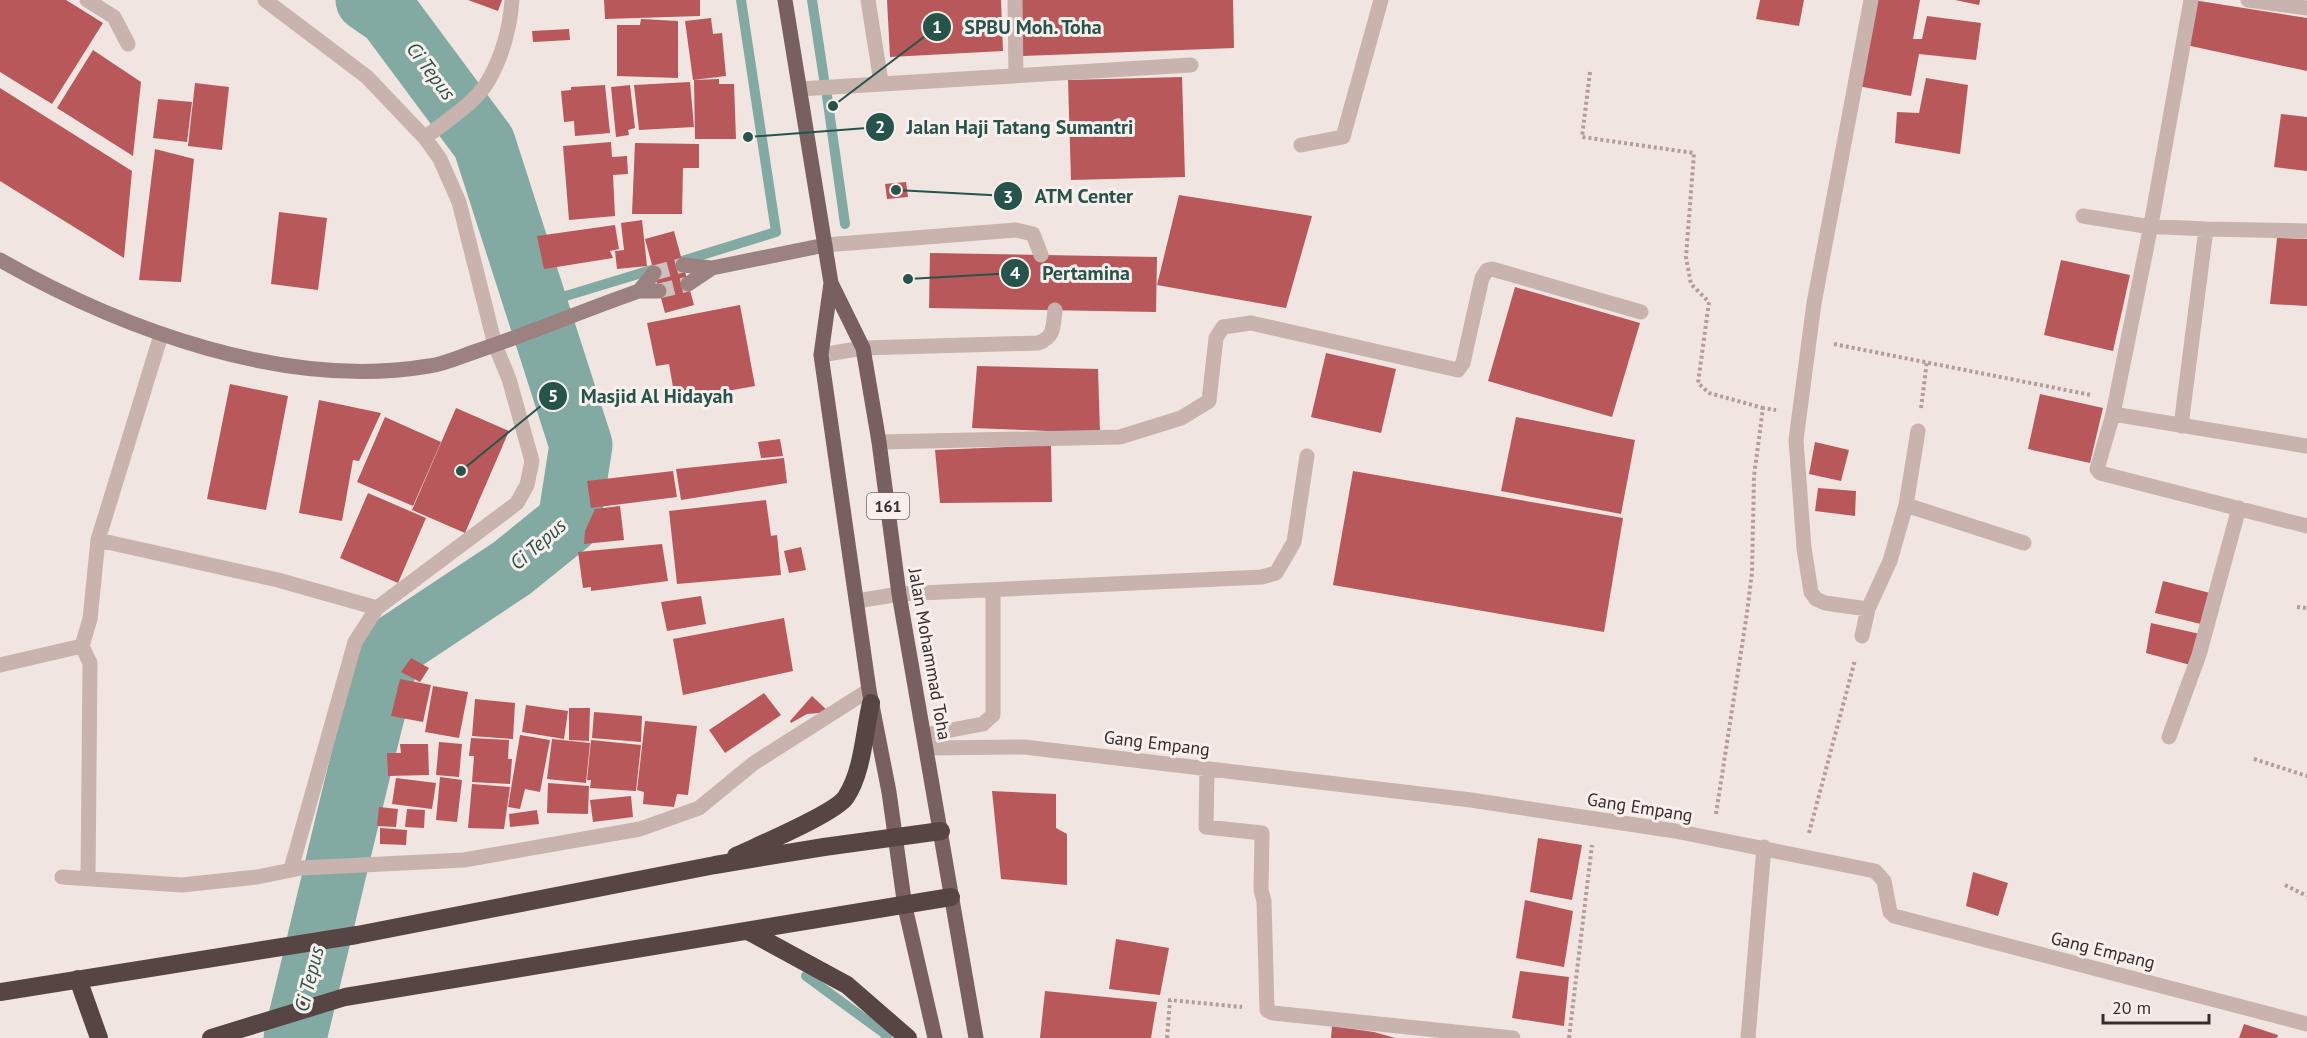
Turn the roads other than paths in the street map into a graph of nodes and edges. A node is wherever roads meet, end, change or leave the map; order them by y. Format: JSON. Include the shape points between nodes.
{"nodes":[{"id":1,"x":87,"y":0,"type":"edge"},
{"id":2,"x":266,"y":0,"type":"edge"},
{"id":3,"x":512,"y":0,"type":"edge"},
{"id":4,"x":785,"y":0,"type":"edge"},
{"id":5,"x":868,"y":0,"type":"edge"},
{"id":6,"x":1015,"y":0,"type":"edge"},
{"id":7,"x":1381,"y":0,"type":"edge"},
{"id":8,"x":1871,"y":0,"type":"edge"},
{"id":9,"x":2191,"y":0,"type":"edge"},
{"id":10,"x":2248,"y":0,"type":"edge"},
{"id":11,"x":2307,"y":8,"type":"edge"},
{"id":12,"x":128,"y":44,"type":"dead end"},
{"id":13,"x":1191,"y":65,"type":"dead end"},
{"id":14,"x":1016,"y":75,"type":"junction"},
{"id":15,"x":881,"y":82,"type":"junction"},
{"id":16,"x":800,"y":88,"type":"junction"},
{"id":17,"x":430,"y":134,"type":"junction"},
{"id":18,"x":1301,"y":145,"type":"dead end"},
{"id":19,"x":2083,"y":216,"type":"dead end"},
{"id":20,"x":2151,"y":225,"type":"junction"},
{"id":21,"x":2206,"y":229,"type":"junction"},
{"id":22,"x":2307,"y":231,"type":"edge"},
{"id":23,"x":825,"y":245,"type":"junction"},
{"id":24,"x":1041,"y":255,"type":"dead end"},
{"id":25,"x":0,"y":260,"type":"edge"},
{"id":26,"x":683,"y":265,"type":"tunnel mouth"},
{"id":27,"x":712,"y":268,"type":"junction"},
{"id":28,"x":654,"y":273,"type":"tunnel mouth"},
{"id":29,"x":831,"y":283,"type":"junction"},
{"id":30,"x":688,"y":284,"type":"tunnel mouth"},
{"id":31,"x":639,"y":291,"type":"junction"},
{"id":32,"x":659,"y":291,"type":"tunnel mouth"},
{"id":33,"x":1055,"y":310,"type":"dead end"},
{"id":34,"x":1641,"y":312,"type":"dead end"},
{"id":35,"x":161,"y":335,"type":"junction"},
{"id":36,"x":500,"y":343,"type":"junction"},
{"id":37,"x":863,"y":348,"type":"junction"},
{"id":38,"x":821,"y":355,"type":"junction"},
{"id":39,"x":2114,"y":407,"type":"junction"},
{"id":40,"x":2181,"y":426,"type":"junction"},
{"id":41,"x":1918,"y":431,"type":"road end"},
{"id":42,"x":879,"y":442,"type":"junction"},
{"id":43,"x":2307,"y":446,"type":"edge"},
{"id":44,"x":1307,"y":456,"type":"dead end"},
{"id":45,"x":1906,"y":505,"type":"junction"},
{"id":46,"x":2239,"y":508,"type":"junction"},
{"id":47,"x":2307,"y":526,"type":"edge"},
{"id":48,"x":98,"y":540,"type":"junction"},
{"id":49,"x":2024,"y":543,"type":"dead end"},
{"id":50,"x":993,"y":591,"type":"junction"},
{"id":51,"x":899,"y":594,"type":"junction"},
{"id":52,"x":857,"y":601,"type":"junction"},
{"id":53,"x":377,"y":608,"type":"junction"},
{"id":54,"x":1869,"y":609,"type":"junction"},
{"id":55,"x":1862,"y":636,"type":"road end"},
{"id":56,"x":82,"y":646,"type":"junction"},
{"id":57,"x":0,"y":665,"type":"edge"},
{"id":58,"x":870,"y":697,"type":"junction"},
{"id":59,"x":2169,"y":737,"type":"dead end"},
{"id":60,"x":926,"y":741,"type":"junction"},
{"id":61,"x":1207,"y":769,"type":"junction"},
{"id":62,"x":941,"y":831,"type":"junction"},
{"id":63,"x":895,"y":838,"type":"junction"},
{"id":64,"x":1764,"y":847,"type":"junction"},
{"id":65,"x":715,"y":865,"type":"junction"},
{"id":66,"x":296,"y":869,"type":"junction"},
{"id":67,"x":62,"y":877,"type":"dead end"},
{"id":68,"x":88,"y":879,"type":"junction"},
{"id":69,"x":951,"y":897,"type":"junction"},
{"id":70,"x":905,"y":906,"type":"junction"},
{"id":71,"x":748,"y":931,"type":"junction"},
{"id":72,"x":78,"y":979,"type":"junction"},
{"id":73,"x":0,"y":992,"type":"edge"},
{"id":74,"x":2305,"y":1023,"type":"edge"},
{"id":75,"x":99,"y":1038,"type":"edge"},
{"id":76,"x":211,"y":1038,"type":"edge"},
{"id":77,"x":908,"y":1038,"type":"edge"},
{"id":78,"x":935,"y":1038,"type":"edge"},
{"id":79,"x":976,"y":1038,"type":"edge"},
{"id":80,"x":1513,"y":1038,"type":"edge"},
{"id":81,"x":1748,"y":1038,"type":"edge"}],
"edges":[{"from":1,"to":12,"type":"street","via":[[114,17]]},
{"from":2,"to":17,"type":"street","via":[[367,77]]},
{"from":3,"to":17,"type":"street","via":[[505,40],[488,82]]},
{"from":4,"to":16,"type":"main road","name":"Jalan Mohammad Toha","number":"161"},
{"from":5,"to":15,"type":"street"},
{"from":6,"to":14,"type":"street"},
{"from":7,"to":18,"type":"street","via":[[1343,137]]},
{"from":8,"to":54,"type":"street","via":[[1809,340],[1796,440],[1811,592],[1825,603]]},
{"from":9,"to":20,"type":"street"},
{"from":10,"to":11,"type":"street"},
{"from":13,"to":14,"type":"street"},
{"from":14,"to":15,"type":"street"},
{"from":15,"to":16,"type":"street"},
{"from":16,"to":23,"type":"main road","name":"Jalan Mohammad Toha","number":"161"},
{"from":17,"to":36,"type":"street","via":[[459,202]]},
{"from":19,"to":20,"type":"street"},
{"from":20,"to":21,"type":"street"},
{"from":20,"to":39,"type":"street"},
{"from":21,"to":22,"type":"street"},
{"from":21,"to":40,"type":"street"},
{"from":23,"to":24,"type":"street","via":[[1016,230],[1033,234]]},
{"from":23,"to":27,"type":"street"},
{"from":23,"to":29,"type":"main road","name":"Jalan Mohammad Toha","number":"161"},
{"from":25,"to":35,"type":"street","via":[[38,282]]},
{"from":26,"to":27,"type":"street"},
{"from":27,"to":30,"type":"street"},
{"from":28,"to":31,"type":"street"},
{"from":29,"to":37,"type":"main road","name":"Jalan Mohammad Toha","number":"161"},
{"from":29,"to":38,"type":"main road","name":"Jalan Mohammad Toha","number":"161"},
{"from":31,"to":32,"type":"street"},
{"from":31,"to":36,"type":"street"},
{"from":33,"to":37,"type":"street","via":[[1053,332],[1038,343]]},
{"from":34,"to":42,"type":"street","via":[[1492,269],[1482,278],[1464,363],[1458,370],[1251,323],[1223,327],[1216,338],[1209,401],[1171,421],[1120,438]]},
{"from":35,"to":36,"type":"street","via":[[264,361],[353,372],[430,366]]},
{"from":35,"to":48,"type":"street"},
{"from":36,"to":53,"type":"street","via":[[532,461],[527,485],[517,504]]},
{"from":37,"to":38,"type":"street"},
{"from":37,"to":42,"type":"main road","name":"Jalan Mohammad Toha","number":"161"},
{"from":38,"to":52,"type":"main road","name":"Jalan Mohammad Toha","number":"161"},
{"from":39,"to":40,"type":"street"},
{"from":39,"to":46,"type":"street","via":[[2097,472]]},
{"from":40,"to":43,"type":"street"},
{"from":41,"to":45,"type":"street"},
{"from":42,"to":51,"type":"main road","name":"Jalan Mohammad Toha","number":"161"},
{"from":44,"to":50,"type":"street","via":[[1294,542],[1276,573],[1262,577]]},
{"from":45,"to":49,"type":"street"},
{"from":45,"to":54,"type":"street","via":[[1890,561]]},
{"from":46,"to":47,"type":"street"},
{"from":46,"to":59,"type":"street","via":[[2199,655]]},
{"from":48,"to":53,"type":"street","via":[[278,580]]},
{"from":48,"to":56,"type":"street","via":[[90,619]]},
{"from":50,"to":51,"type":"street"},
{"from":50,"to":60,"type":"street","via":[[993,715],[983,724]]},
{"from":51,"to":52,"type":"street"},
{"from":51,"to":60,"type":"main road","name":"Jalan Mohammad Toha","number":"161"},
{"from":52,"to":58,"type":"main road","name":"Jalan Mohammad Toha","number":"161"},
{"from":53,"to":66,"type":"street","via":[[355,642]]},
{"from":54,"to":55,"type":"street"},
{"from":56,"to":57,"type":"street"},
{"from":56,"to":68,"type":"street","via":[[90,663]]},
{"from":58,"to":63,"type":"main road","name":"Jalan Mohammad Toha","number":"161"},
{"from":58,"to":65,"type":"highway","via":[[858,770],[845,799],[813,819]]},
{"from":58,"to":66,"type":"street","via":[[796,734],[699,808],[640,829],[464,860]]},
{"from":60,"to":61,"type":"street","name":"Gang Empang","via":[[1024,747]]},
{"from":60,"to":62,"type":"main road","name":"Jalan Mohammad Toha","number":"161"},
{"from":61,"to":64,"type":"street","name":"Gang Empang","via":[[1471,800]]},
{"from":61,"to":80,"type":"street","via":[[1206,826],[1262,833],[1267,1010]]},
{"from":62,"to":63,"type":"highway"},
{"from":62,"to":69,"type":"main road","name":"Jalan Mohammad Toha","number":"161"},
{"from":63,"to":65,"type":"highway"},
{"from":63,"to":70,"type":"main road","name":"Jalan Mohammad Toha","number":"161"},
{"from":64,"to":74,"type":"street","name":"Gang Empang","via":[[1880,874],[1894,916]]},
{"from":64,"to":81,"type":"street"},
{"from":65,"to":72,"type":"highway","via":[[357,935]]},
{"from":66,"to":68,"type":"street","via":[[182,885]]},
{"from":67,"to":68,"type":"street"},
{"from":69,"to":70,"type":"highway"},
{"from":69,"to":79,"type":"main road","name":"Jalan Mohammad Toha","number":"161"},
{"from":70,"to":71,"type":"highway"},
{"from":70,"to":78,"type":"main road","name":"Jalan Mohammad Toha","number":"161"},
{"from":71,"to":76,"type":"highway","via":[[345,997]]},
{"from":71,"to":77,"type":"highway","via":[[847,985]]},
{"from":72,"to":73,"type":"highway"},
{"from":72,"to":75,"type":"highway"}]}
